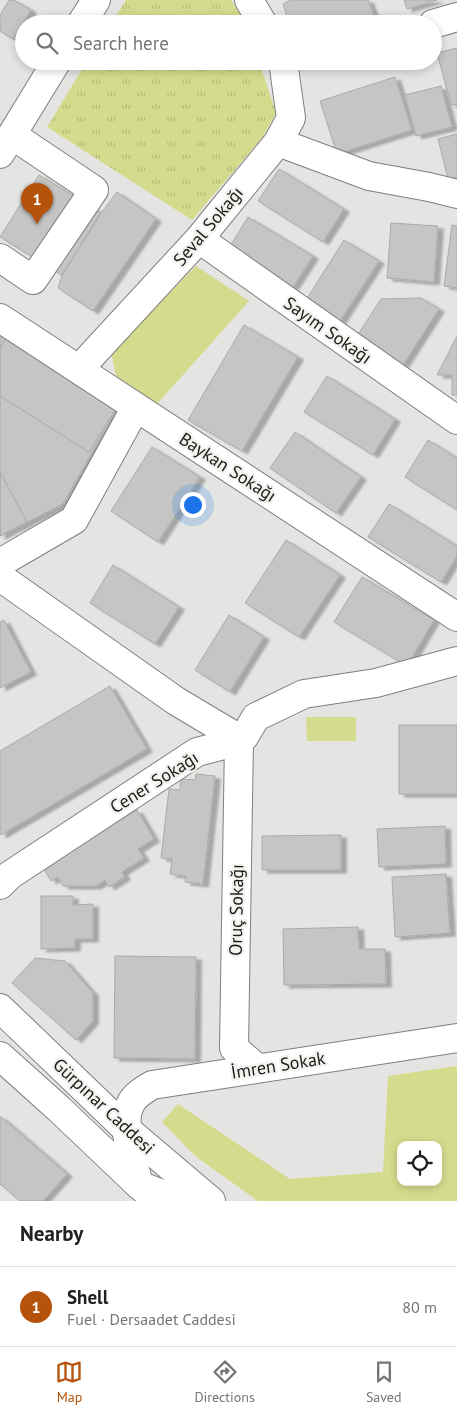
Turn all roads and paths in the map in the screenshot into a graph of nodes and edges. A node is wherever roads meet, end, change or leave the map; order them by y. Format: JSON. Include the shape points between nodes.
{"nodes":[{"id":1,"x":96,"y":0,"type":"edge"},
{"id":2,"x":249,"y":0,"type":"edge"},
{"id":3,"x":87,"y":15,"type":"edge"},
{"id":4,"x":257,"y":15,"type":"edge"},
{"id":5,"x":457,"y":18,"type":"edge"},
{"id":6,"x":442,"y":22,"type":"edge"},
{"id":7,"x":52,"y":70,"type":"edge"},
{"id":8,"x":287,"y":70,"type":"edge"},
{"id":9,"x":278,"y":142,"type":"junction"},
{"id":10,"x":6,"y":144,"type":"edge"},
{"id":11,"x":457,"y":194,"type":"edge"},
{"id":12,"x":199,"y":239,"type":"junction"},
{"id":13,"x":0,"y":258,"type":"edge"},
{"id":14,"x":0,"y":318,"type":"edge"},
{"id":15,"x":78,"y":370,"type":"junction"},
{"id":16,"x":136,"y":407,"type":"junction"},
{"id":17,"x":457,"y":420,"type":"edge"},
{"id":18,"x":0,"y":563,"type":"edge"},
{"id":19,"x":0,"y":577,"type":"edge"},
{"id":20,"x":457,"y":617,"type":"edge"},
{"id":21,"x":457,"y":661,"type":"edge"},
{"id":22,"x":239,"y":741,"type":"junction"},
{"id":23,"x":0,"y":885,"type":"edge"},
{"id":24,"x":0,"y":1008,"type":"edge"},
{"id":25,"x":457,"y":1038,"type":"edge"},
{"id":26,"x":0,"y":1056,"type":"edge"},
{"id":27,"x":257,"y":1068,"type":"junction"},
{"id":28,"x":78,"y":1083,"type":"junction"},
{"id":29,"x":152,"y":1086,"type":"junction"},
{"id":30,"x":126,"y":1129,"type":"junction"},
{"id":31,"x":141,"y":1196,"type":"edge"},
{"id":32,"x":180,"y":1201,"type":"edge"},
{"id":33,"x":211,"y":1201,"type":"edge"}],
"edges":[{"from":1,"to":3,"type":"street"},
{"from":2,"to":4,"type":"street"},
{"from":5,"to":6,"type":"street"},
{"from":7,"to":10,"type":"street"},
{"from":8,"to":9,"type":"street","name":"Seval Sokağı","via":[[291,118]]},
{"from":9,"to":11,"type":"street","via":[[369,176]]},
{"from":9,"to":12,"type":"street","name":"Seval Sokağı"},
{"from":10,"to":13,"type":"street","via":[[94,190],[34,280]]},
{"from":12,"to":15,"type":"street","name":"Seval Sokağı"},
{"from":12,"to":17,"type":"street","name":"Sayım Sokağı"},
{"from":14,"to":15,"type":"street","name":"Baykan Sokağı"},
{"from":15,"to":16,"type":"street","name":"Baykan Sokağı"},
{"from":16,"to":18,"type":"street","via":[[74,520]]},
{"from":16,"to":20,"type":"street","name":"Baykan Sokağı"},
{"from":19,"to":22,"type":"street","via":[[176,701]]},
{"from":21,"to":22,"type":"street","via":[[376,683],[304,694],[256,717]]},
{"from":22,"to":23,"type":"street","name":"Cener Sokağı","via":[[197,752],[10,875]]},
{"from":22,"to":27,"type":"street","name":"Oruç Sokağı","via":[[234,1048]]},
{"from":24,"to":28,"type":"street","name":"Gürpınar Caddesi"},
{"from":25,"to":27,"type":"street","name":"İmren Sokak"},
{"from":26,"to":31,"type":"street","name":"Gürpınar Caddesi","via":[[58,1108]]},
{"from":27,"to":29,"type":"street","name":"İmren Sokak"},
{"from":28,"to":29,"type":"street","via":[[97,1092],[114,1093]]},
{"from":28,"to":30,"type":"street","name":"Gürpınar Caddesi"},
{"from":29,"to":30,"type":"street","name":"İmren Sokak","via":[[130,1104]]},
{"from":30,"to":31,"type":"street"},
{"from":30,"to":33,"type":"street","name":"Gürpınar Caddesi"},
{"from":31,"to":32,"type":"street"}]}
